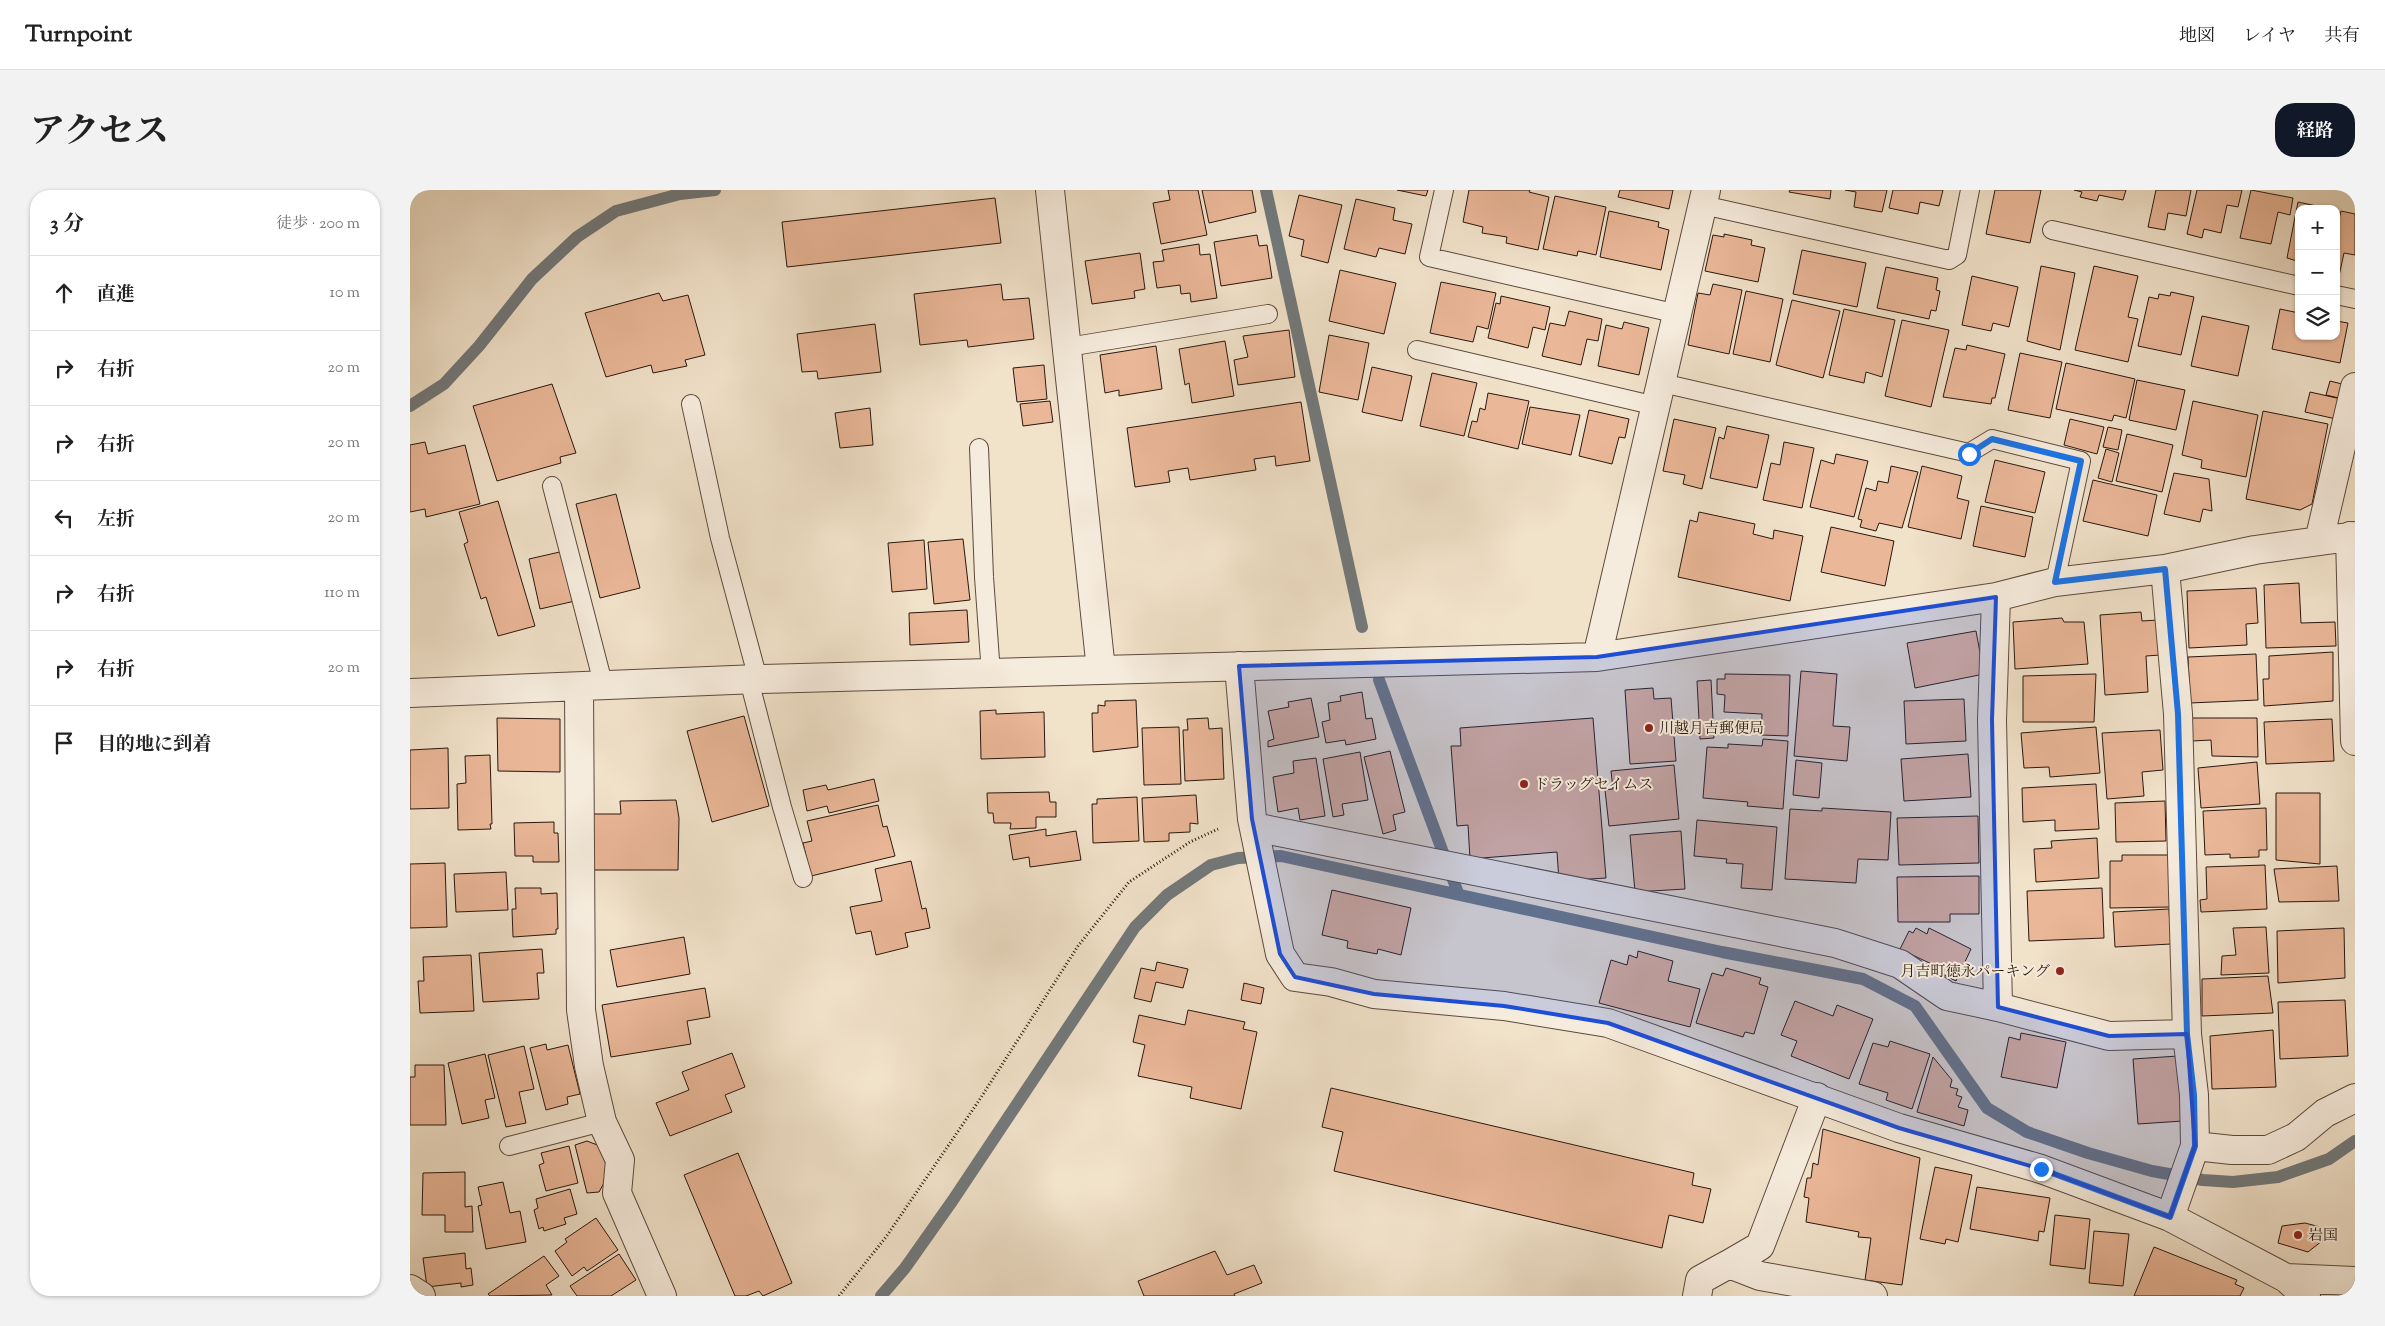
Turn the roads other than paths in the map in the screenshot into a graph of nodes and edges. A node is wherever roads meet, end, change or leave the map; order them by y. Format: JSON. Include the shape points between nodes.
{"nodes":[{"id":1,"x":1050,"y":190,"type":"edge"},
{"id":2,"x":1444,"y":190,"type":"edge"},
{"id":3,"x":1970,"y":190,"type":"edge"},
{"id":4,"x":1704,"y":198,"type":"edge"},
{"id":5,"x":2052,"y":230,"type":"dead end"},
{"id":6,"x":2295,"y":285,"type":"edge"},
{"id":7,"x":2340,"y":296,"type":"edge"},
{"id":8,"x":2355,"y":299,"type":"edge"},
{"id":9,"x":1268,"y":314,"type":"dead end"},
{"id":10,"x":1678,"y":314,"type":"junction"},
{"id":11,"x":1068,"y":347,"type":"junction"},
{"id":12,"x":1418,"y":350,"type":"dead end"},
{"id":13,"x":2355,"y":387,"type":"edge"},
{"id":14,"x":1659,"y":395,"type":"junction"},
{"id":15,"x":691,"y":404,"type":"dead end"},
{"id":16,"x":979,"y":448,"type":"dead end"},
{"id":17,"x":552,"y":486,"type":"dead end"},
{"id":18,"x":2352,"y":536,"type":"edge"},
{"id":19,"x":2319,"y":542,"type":"junction"},
{"id":20,"x":2165,"y":569,"type":"junction"},
{"id":21,"x":2055,"y":582,"type":"junction"},
{"id":22,"x":1996,"y":597,"type":"junction"},
{"id":23,"x":1597,"y":657,"type":"junction"},
{"id":24,"x":1239,"y":666,"type":"junction"},
{"id":25,"x":1101,"y":670,"type":"junction"},
{"id":26,"x":991,"y":674,"type":"junction"},
{"id":27,"x":754,"y":680,"type":"junction"},
{"id":28,"x":592,"y":687,"type":"junction"},
{"id":29,"x":410,"y":693,"type":"edge"},
{"id":30,"x":2355,"y":740,"type":"edge"},
{"id":31,"x":1253,"y":823,"type":"junction"},
{"id":32,"x":803,"y":878,"type":"dead end"},
{"id":33,"x":1998,"y":1007,"type":"junction"},
{"id":34,"x":2187,"y":1034,"type":"junction"},
{"id":35,"x":1817,"y":1097,"type":"junction"},
{"id":36,"x":2355,"y":1098,"type":"edge"},
{"id":37,"x":602,"y":1122,"type":"junction"},
{"id":38,"x":508,"y":1146,"type":"dead end"},
{"id":39,"x":2195,"y":1146,"type":"junction"},
{"id":40,"x":2170,"y":1217,"type":"junction"},
{"id":41,"x":1729,"y":1264,"type":"junction"},
{"id":42,"x":2355,"y":1281,"type":"edge"},
{"id":43,"x":2284,"y":1287,"type":"edge"},
{"id":44,"x":410,"y":1289,"type":"edge"},
{"id":45,"x":421,"y":1296,"type":"edge"},
{"id":46,"x":662,"y":1296,"type":"edge"},
{"id":47,"x":1696,"y":1296,"type":"edge"},
{"id":48,"x":1873,"y":1296,"type":"edge"},
{"id":49,"x":2306,"y":1296,"type":"edge"}],
"edges":[{"from":1,"to":11,"type":"street"},
{"from":2,"to":10,"type":"lane","via":[[1429,257]]},
{"from":3,"to":4,"type":"lane","via":[[1957,255],[1949,260]]},
{"from":4,"to":10,"type":"street"},
{"from":5,"to":6,"type":"lane"},
{"from":7,"to":8,"type":"lane"},
{"from":9,"to":11,"type":"lane"},
{"from":10,"to":14,"type":"street"},
{"from":11,"to":25,"type":"street"},
{"from":12,"to":14,"type":"lane"},
{"from":13,"to":19,"type":"street"},
{"from":14,"to":21,"type":"lane","via":[[1969,454],[1992,439],[2081,461]]},
{"from":14,"to":23,"type":"street"},
{"from":15,"to":27,"type":"lane"},
{"from":16,"to":26,"type":"lane"},
{"from":17,"to":28,"type":"lane"},
{"from":18,"to":19,"type":"street"},
{"from":18,"to":30,"type":"street"},
{"from":19,"to":20,"type":"street","via":[[2255,550]]},
{"from":20,"to":21,"type":"street"},
{"from":20,"to":34,"type":"street","via":[[2178,714]]},
{"from":21,"to":22,"type":"street"},
{"from":22,"to":23,"type":"street"},
{"from":22,"to":33,"type":"street","via":[[1992,720]]},
{"from":23,"to":24,"type":"street"},
{"from":24,"to":25,"type":"street"},
{"from":24,"to":31,"type":"street"},
{"from":25,"to":26,"type":"street"},
{"from":26,"to":27,"type":"street"},
{"from":27,"to":28,"type":"street"},
{"from":27,"to":32,"type":"lane","via":[[782,807]]},
{"from":28,"to":29,"type":"street"},
{"from":28,"to":37,"type":"street","via":[[581,1010]]},
{"from":31,"to":33,"type":"street","via":[[1579,893],[1835,943],[1900,964],[1947,996]]},
{"from":31,"to":35,"type":"street","via":[[1280,954],[1295,977],[1331,982],[1374,994],[1504,1006],[1608,1024]]},
{"from":33,"to":34,"type":"street","via":[[2108,1036]]},
{"from":34,"to":39,"type":"street","via":[[2194,1095]]},
{"from":35,"to":40,"type":"street","via":[[1899,1128],[2041,1169]]},
{"from":35,"to":41,"type":"street","via":[[1760,1246]]},
{"from":36,"to":39,"type":"street","via":[[2324,1113],[2296,1137],[2268,1150]]},
{"from":37,"to":38,"type":"lane"},
{"from":37,"to":46,"type":"street","via":[[620,1160],[617,1193]]},
{"from":39,"to":40,"type":"street"},
{"from":40,"to":43,"type":"street"},
{"from":41,"to":47,"type":"street","via":[[1700,1280]]},
{"from":41,"to":48,"type":"street","via":[[1760,1276]]},
{"from":42,"to":43,"type":"street"},
{"from":43,"to":49,"type":"street"},
{"from":44,"to":45,"type":"street"}]}
